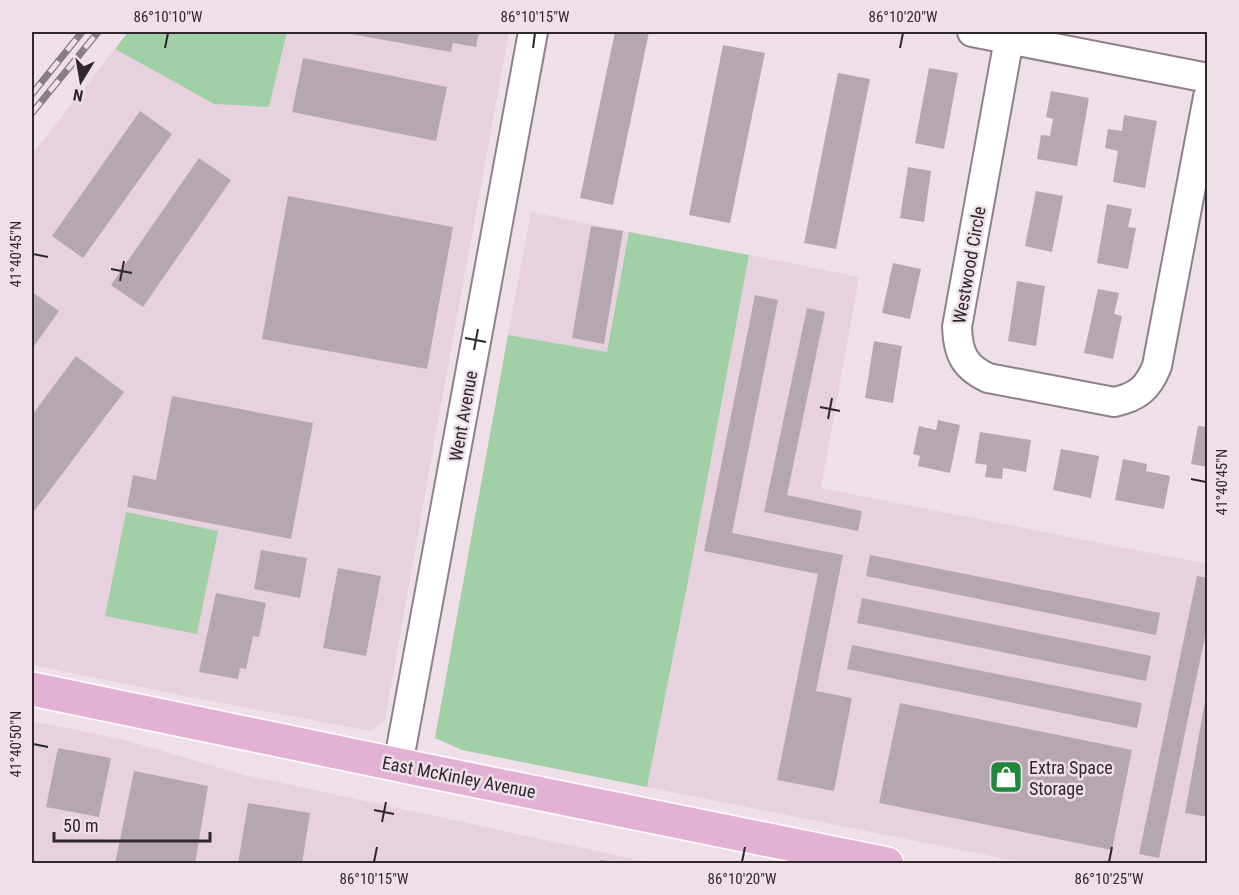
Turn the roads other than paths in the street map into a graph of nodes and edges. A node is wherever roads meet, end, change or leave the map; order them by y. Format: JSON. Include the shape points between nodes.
{"nodes":[{"id":1,"x":533,"y":32,"type":"edge"},
{"id":2,"x":972,"y":32,"type":"edge"},
{"id":3,"x":1009,"y":39,"type":"junction"},
{"id":4,"x":1044,"y":39,"type":"edge"},
{"id":5,"x":1208,"y":78,"type":"edge"},
{"id":6,"x":1208,"y":97,"type":"edge"},
{"id":7,"x":32,"y":689,"type":"edge"},
{"id":8,"x":398,"y":765,"type":"junction"},
{"id":9,"x":809,"y":856,"type":"edge"},
{"id":10,"x":887,"y":864,"type":"edge"}],
"edges":[{"from":1,"to":8,"type":"street","name":"Went Avenue"},
{"from":2,"to":3,"type":"street"},
{"from":3,"to":4,"type":"street"},
{"from":3,"to":6,"type":"street","name":"Westwood Circle","via":[[957,327],[957,345],[965,361],[988,378],[1114,402],[1137,394],[1150,382],[1157,366]]},
{"from":4,"to":5,"type":"street"},
{"from":7,"to":8,"type":"main road","name":"East McKinley Avenue"},
{"from":8,"to":9,"type":"main road","name":"East McKinley Avenue"},
{"from":9,"to":10,"type":"main road","name":"East McKinley Avenue"}]}
